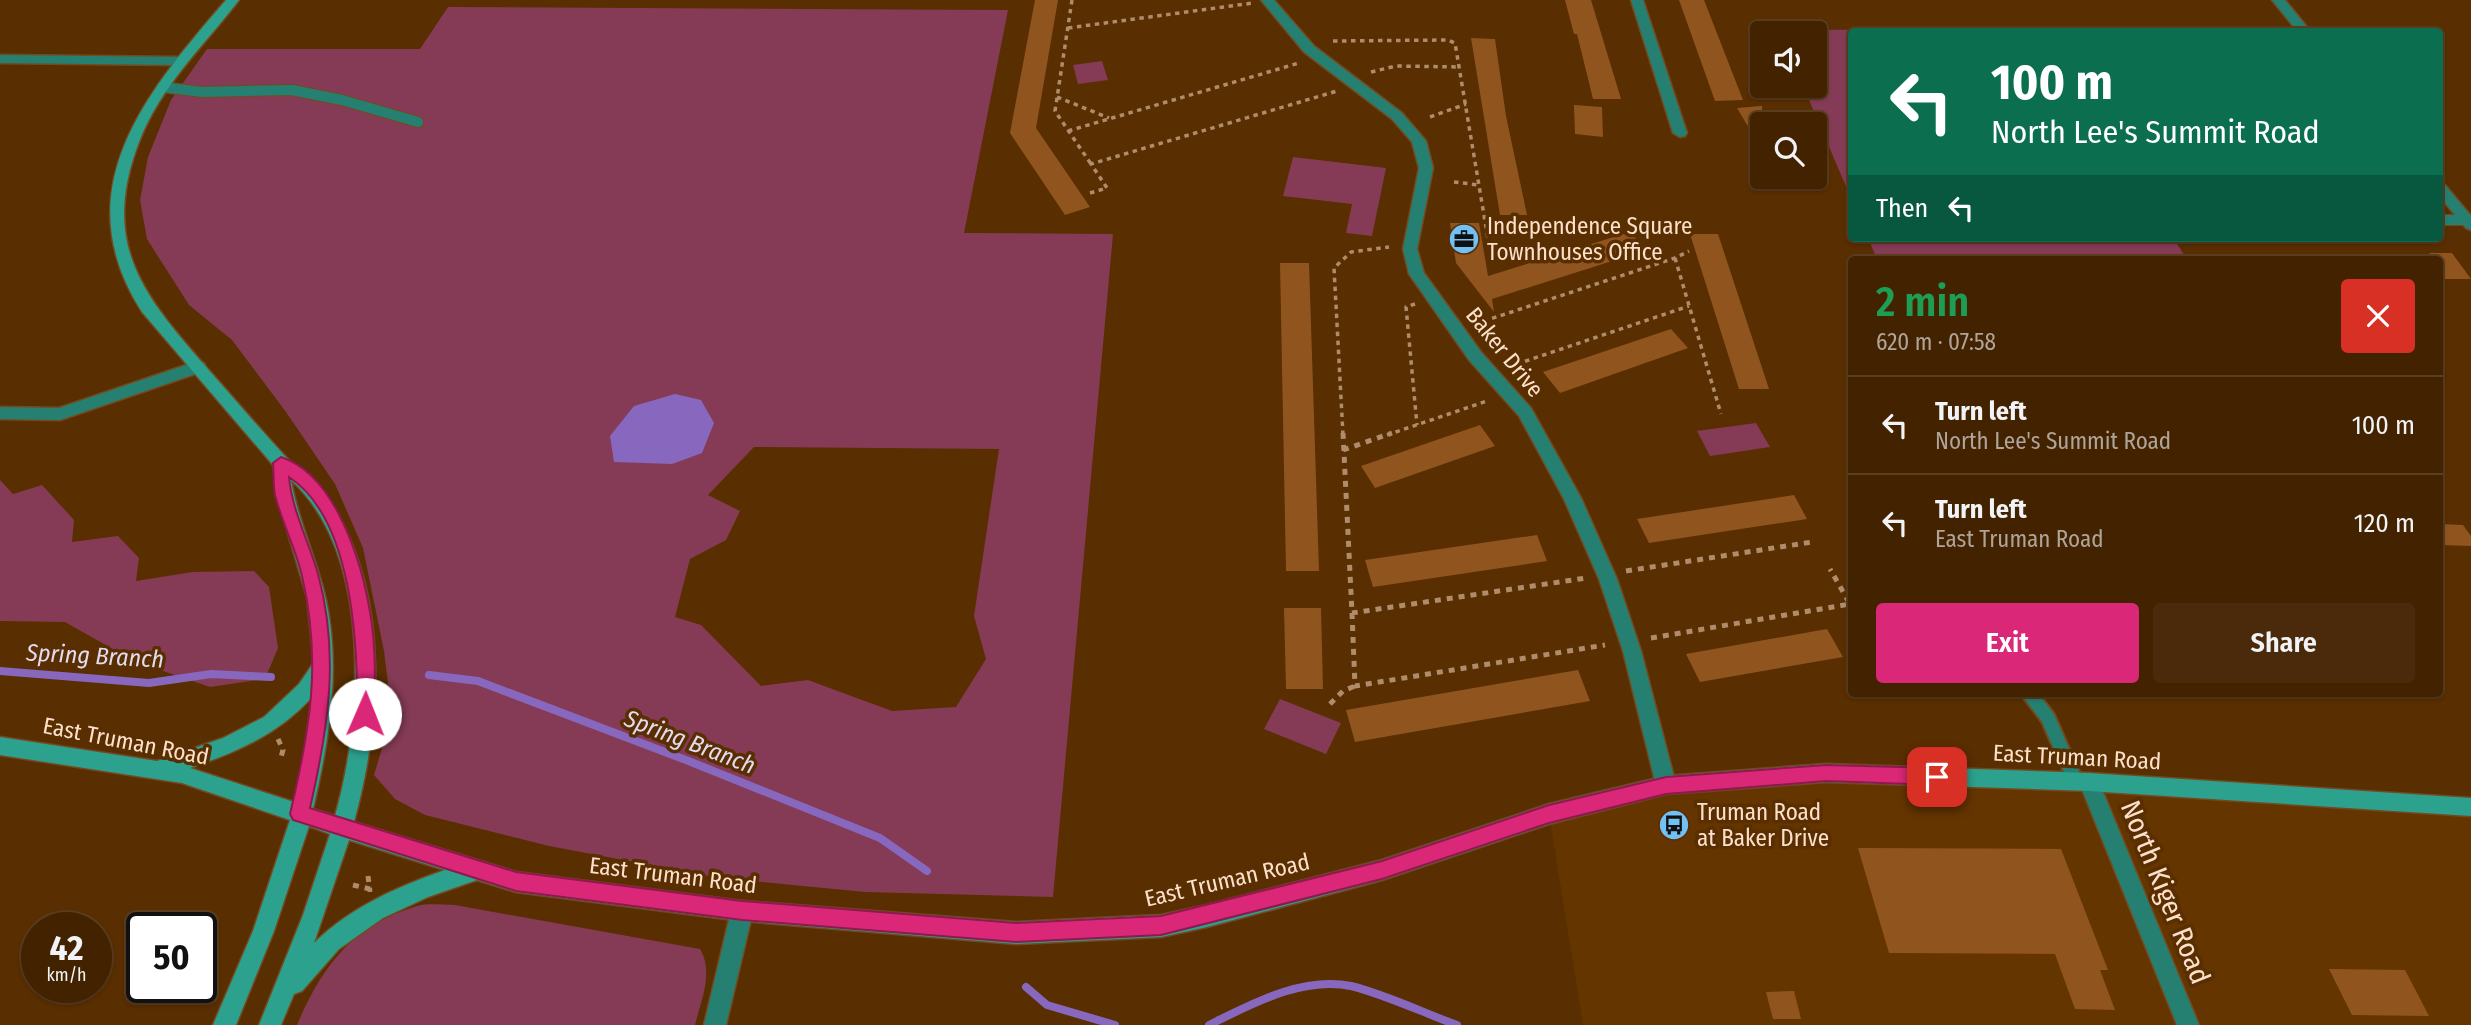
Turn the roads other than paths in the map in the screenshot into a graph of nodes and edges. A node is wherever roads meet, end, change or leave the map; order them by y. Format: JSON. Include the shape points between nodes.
{"nodes":[{"id":1,"x":233,"y":0,"type":"edge"},
{"id":2,"x":1637,"y":0,"type":"edge"},
{"id":3,"x":2278,"y":0,"type":"edge"},
{"id":4,"x":1262,"y":1,"type":"edge"},
{"id":5,"x":2302,"y":28,"type":"edge"},
{"id":6,"x":0,"y":59,"type":"edge"},
{"id":7,"x":181,"y":61,"type":"junction"},
{"id":8,"x":162,"y":86,"type":"junction"},
{"id":9,"x":418,"y":122,"type":"dead end"},
{"id":10,"x":1680,"y":133,"type":"dead end"},
{"id":11,"x":2443,"y":192,"type":"edge"},
{"id":12,"x":2443,"y":220,"type":"edge"},
{"id":13,"x":2469,"y":222,"type":"edge"},
{"id":14,"x":198,"y":368,"type":"junction"},
{"id":15,"x":0,"y":413,"type":"edge"},
{"id":16,"x":281,"y":463,"type":"junction"},
{"id":17,"x":322,"y":662,"type":"junction"},
{"id":18,"x":2032,"y":697,"type":"edge"},
{"id":19,"x":0,"y":746,"type":"edge"},
{"id":20,"x":158,"y":770,"type":"junction"},
{"id":21,"x":2083,"y":782,"type":"junction"},
{"id":22,"x":1666,"y":785,"type":"junction"},
{"id":23,"x":2471,"y":807,"type":"edge"},
{"id":24,"x":300,"y":814,"type":"junction"},
{"id":25,"x":342,"y":828,"type":"junction"},
{"id":26,"x":477,"y":870,"type":"junction"},
{"id":27,"x":742,"y":911,"type":"junction"},
{"id":28,"x":274,"y":1016,"type":"edge"},
{"id":29,"x":224,"y":1025,"type":"edge"},
{"id":30,"x":715,"y":1025,"type":"edge"},
{"id":31,"x":2188,"y":1025,"type":"edge"}],
"edges":[{"from":1,"to":7,"type":"main road"},
{"from":2,"to":10,"type":"street"},
{"from":3,"to":5,"type":"street"},
{"from":4,"to":22,"type":"street","name":"Baker Drive","via":[[1309,49],[1397,116],[1419,141],[1426,168],[1410,249],[1412,262],[1475,356],[1525,412],[1572,498],[1608,579],[1632,651]]},
{"from":6,"to":7,"type":"street"},
{"from":7,"to":8,"type":"main road"},
{"from":8,"to":9,"type":"lane","via":[[202,92],[292,90]]},
{"from":8,"to":14,"type":"main road","via":[[133,137],[121,177],[118,223],[134,285],[154,318]]},
{"from":11,"to":13,"type":"street"},
{"from":12,"to":13,"type":"lane"},
{"from":14,"to":15,"type":"street","via":[[60,414]]},
{"from":14,"to":16,"type":"main road"},
{"from":16,"to":17,"type":"main road","via":[[283,493],[320,617]]},
{"from":16,"to":25,"type":"main road","via":[[325,502],[358,590],[366,663],[365,714],[360,760]]},
{"from":17,"to":20,"type":"main road","via":[[295,706],[269,726]]},
{"from":17,"to":24,"type":"main road","via":[[317,737]]},
{"from":18,"to":21,"type":"lane"},
{"from":19,"to":20,"type":"main road","name":"East Truman Road"},
{"from":20,"to":24,"type":"main road","name":"East Truman Road","via":[[183,774]]},
{"from":21,"to":22,"type":"main road","name":"East Truman Road","via":[[1826,773]]},
{"from":21,"to":23,"type":"main road","name":"East Truman Road"},
{"from":21,"to":31,"type":"street","name":"North Kiger Road"},
{"from":22,"to":27,"type":"main road","name":"East Truman Road","via":[[1549,814],[1382,870],[1161,926],[1016,933]]},
{"from":24,"to":25,"type":"main road","name":"East Truman Road"},
{"from":24,"to":29,"type":"main road","via":[[274,904]]},
{"from":25,"to":26,"type":"main road","name":"East Truman Road"},
{"from":25,"to":28,"type":"main road"},
{"from":26,"to":27,"type":"main road","name":"East Truman Road","via":[[516,881]]},
{"from":26,"to":28,"type":"main road","via":[[424,886],[360,920],[307,965]]},
{"from":27,"to":30,"type":"street"}]}
